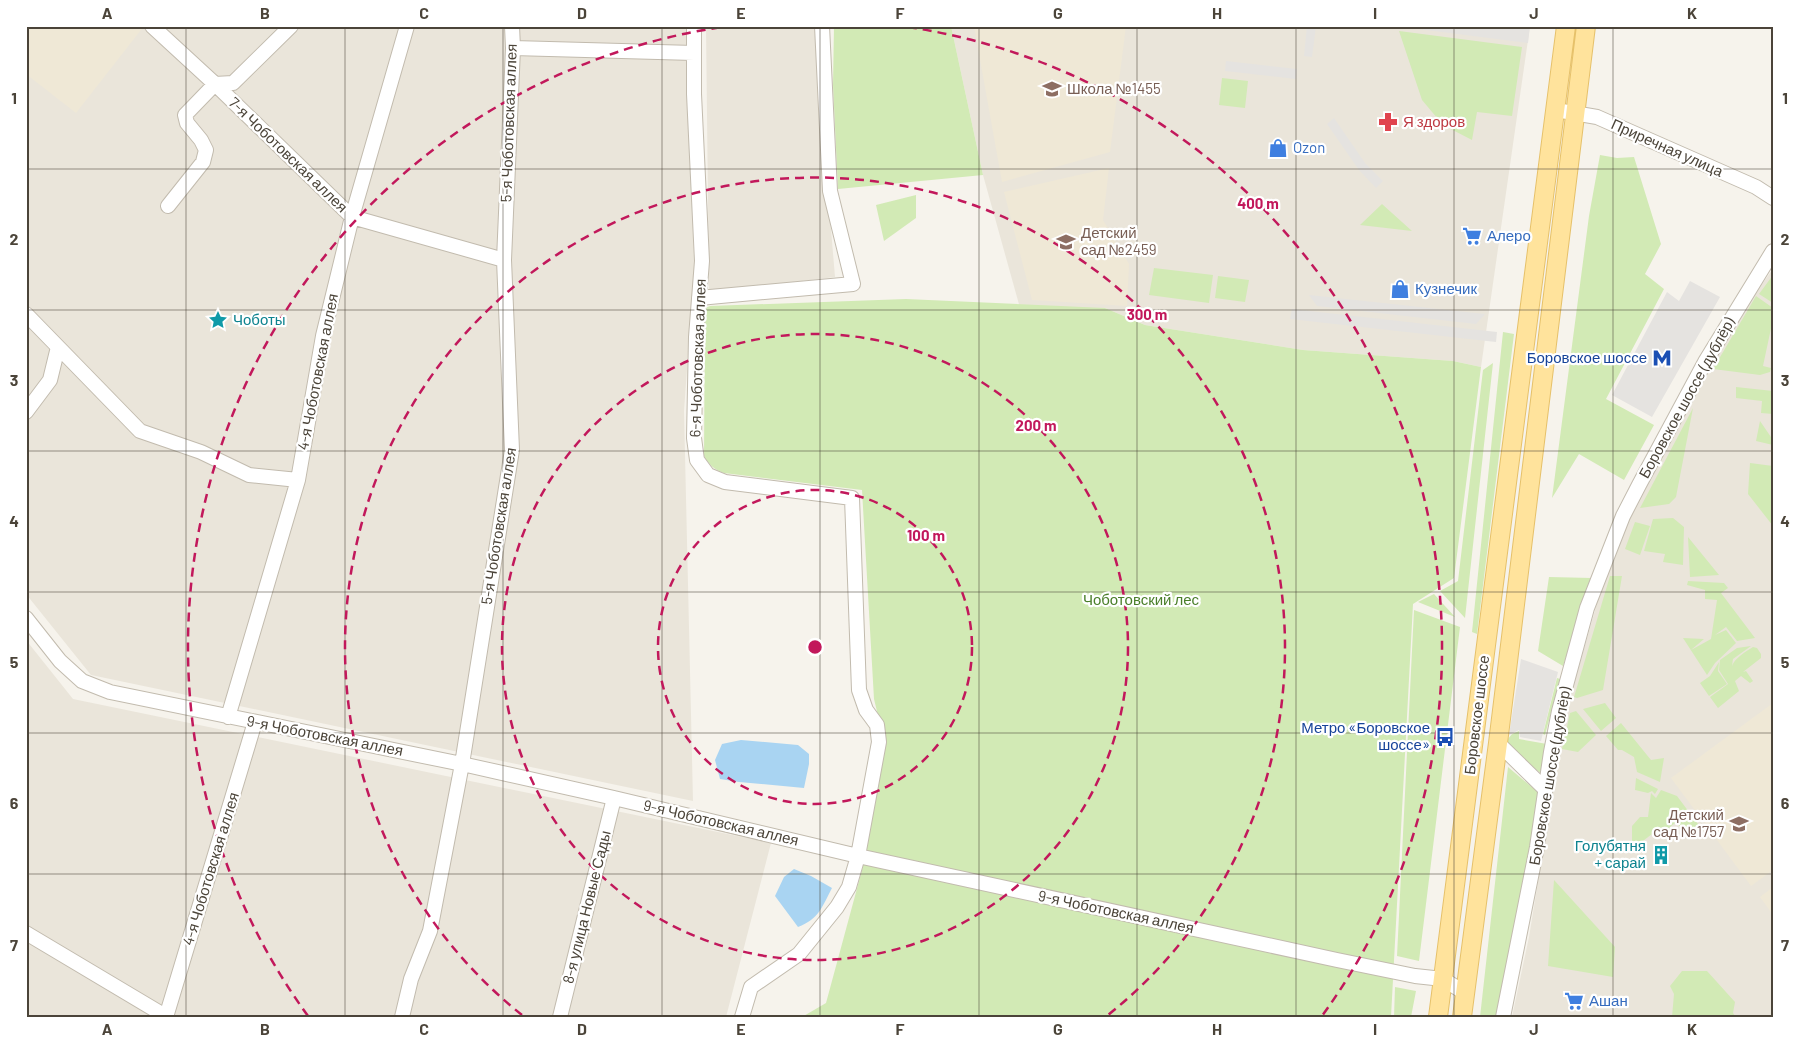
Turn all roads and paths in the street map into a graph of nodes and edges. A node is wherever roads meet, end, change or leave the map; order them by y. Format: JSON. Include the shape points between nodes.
{"nodes":[{"id":1,"x":152,"y":26,"type":"edge"},
{"id":2,"x":291,"y":26,"type":"edge"},
{"id":3,"x":407,"y":26,"type":"edge"},
{"id":4,"x":512,"y":26,"type":"edge"},
{"id":5,"x":694,"y":26,"type":"edge"},
{"id":6,"x":822,"y":26,"type":"edge"},
{"id":7,"x":1566,"y":26,"type":"edge"},
{"id":8,"x":1586,"y":26,"type":"edge"},
{"id":9,"x":513,"y":48,"type":"junction"},
{"id":10,"x":694,"y":53,"type":"junction"},
{"id":11,"x":215,"y":84,"type":"junction"},
{"id":12,"x":1556,"y":110,"type":"junction"},
{"id":13,"x":1577,"y":112,"type":"junction"},
{"id":14,"x":1773,"y":198,"type":"edge"},
{"id":15,"x":168,"y":206,"type":"dead end"},
{"id":16,"x":352,"y":217,"type":"junction"},
{"id":17,"x":1773,"y":251,"type":"edge"},
{"id":18,"x":504,"y":260,"type":"junction"},
{"id":19,"x":699,"y":298,"type":"junction"},
{"id":20,"x":26,"y":314,"type":"edge"},
{"id":21,"x":58,"y":347,"type":"junction"},
{"id":22,"x":26,"y":412,"type":"edge"},
{"id":23,"x":298,"y":480,"type":"junction"},
{"id":24,"x":26,"y":618,"type":"edge"},
{"id":25,"x":228,"y":717,"type":"junction"},
{"id":26,"x":255,"y":722,"type":"junction"},
{"id":27,"x":1498,"y":743,"type":"junction"},
{"id":28,"x":462,"y":764,"type":"junction"},
{"id":29,"x":1545,"y":789,"type":"junction"},
{"id":30,"x":614,"y":798,"type":"junction"},
{"id":31,"x":858,"y":856,"type":"junction"},
{"id":32,"x":26,"y":933,"type":"edge"},
{"id":33,"x":1443,"y":979,"type":"junction"},
{"id":34,"x":1465,"y":994,"type":"junction"},
{"id":35,"x":167,"y":1017,"type":"edge"},
{"id":36,"x":402,"y":1017,"type":"edge"},
{"id":37,"x":560,"y":1017,"type":"edge"},
{"id":38,"x":742,"y":1017,"type":"edge"},
{"id":39,"x":1438,"y":1017,"type":"edge"},
{"id":40,"x":1462,"y":1017,"type":"edge"},
{"id":41,"x":1503,"y":1017,"type":"edge"}],
"edges":[{"from":1,"to":11,"type":"street","name":"7-я Чоботовская аллея"},
{"from":2,"to":11,"type":"street","via":[[234,83]]},
{"from":3,"to":16,"type":"street","name":"4-я Чоботовская аллея"},
{"from":4,"to":9,"type":"street","name":"5-я Чоботовская аллея"},
{"from":5,"to":10,"type":"street","name":"6-я Чоботовская аллея"},
{"from":6,"to":19,"type":"street","via":[[830,191],[853,284]]},
{"from":7,"to":12,"type":"main road","name":"Боровское шоссе"},
{"from":8,"to":13,"type":"main road","name":"Боровское шоссе"},
{"from":9,"to":10,"type":"street"},
{"from":9,"to":18,"type":"street","name":"5-я Чоботовская аллея"},
{"from":10,"to":19,"type":"street","name":"6-я Чоботовская аллея","via":[[702,261]]},
{"from":11,"to":15,"type":"street","via":[[185,115],[206,150],[203,162]]},
{"from":11,"to":16,"type":"street","name":"7-я Чоботовская аллея"},
{"from":12,"to":13,"type":"street","name":"Приречная улица"},
{"from":12,"to":33,"type":"main road","name":"Боровское шоссе"},
{"from":13,"to":14,"type":"street","name":"Приречная улица","via":[[1597,117],[1756,187]]},
{"from":13,"to":27,"type":"main road","name":"Боровское шоссе"},
{"from":16,"to":18,"type":"street","name":"7-я Чоботовская аллея"},
{"from":16,"to":23,"type":"street","name":"4-я Чоботовская аллея","via":[[323,336]]},
{"from":17,"to":29,"type":"street","name":"Боровское шоссе (дублёр)","via":[[1705,362],[1623,516],[1582,626],[1559,711]]},
{"from":18,"to":28,"type":"street","name":"5-я Чоботовская аллея","via":[[512,450]]},
{"from":19,"to":31,"type":"street","name":"6-я Чоботовская аллея","via":[[694,438],[697,460],[708,475],[725,482],[852,498],[859,690],[866,710],[878,725],[879,742]]},
{"from":20,"to":21,"type":"street"},
{"from":21,"to":22,"type":"street","via":[[50,380]]},
{"from":21,"to":23,"type":"street","via":[[140,431],[201,452],[249,475]]},
{"from":23,"to":25,"type":"street","name":"4-я Чоботовская аллея"},
{"from":24,"to":25,"type":"street","name":"9-я Чоботовская аллея","via":[[60,661],[82,681],[110,692]]},
{"from":25,"to":26,"type":"street","name":"9-я Чоботовская аллея"},
{"from":26,"to":28,"type":"street","name":"9-я Чоботовская аллея"},
{"from":26,"to":35,"type":"street","name":"4-я Чоботовская аллея"},
{"from":27,"to":29,"type":"street"},
{"from":27,"to":34,"type":"main road","name":"Боровское шоссе"},
{"from":28,"to":30,"type":"street","name":"9-я Чоботовская аллея"},
{"from":28,"to":36,"type":"street","name":"5-я Чоботовская аллея","via":[[430,931],[411,979]]},
{"from":29,"to":41,"type":"street","name":"Боровское шоссе (дублёр)","via":[[1537,847]]},
{"from":30,"to":31,"type":"street","name":"9-я Чоботовская аллея"},
{"from":30,"to":37,"type":"street","name":"8-я улица Новые Сады"},
{"from":31,"to":33,"type":"street","name":"9-я Чоботовская аллея","via":[[1357,964]]},
{"from":31,"to":38,"type":"street","via":[[849,887],[837,907],[799,954],[751,987]]},
{"from":32,"to":35,"type":"street"},
{"from":33,"to":34,"type":"street"},
{"from":33,"to":39,"type":"main road","name":"Боровское шоссе"},
{"from":34,"to":40,"type":"main road","name":"Боровское шоссе"}]}
